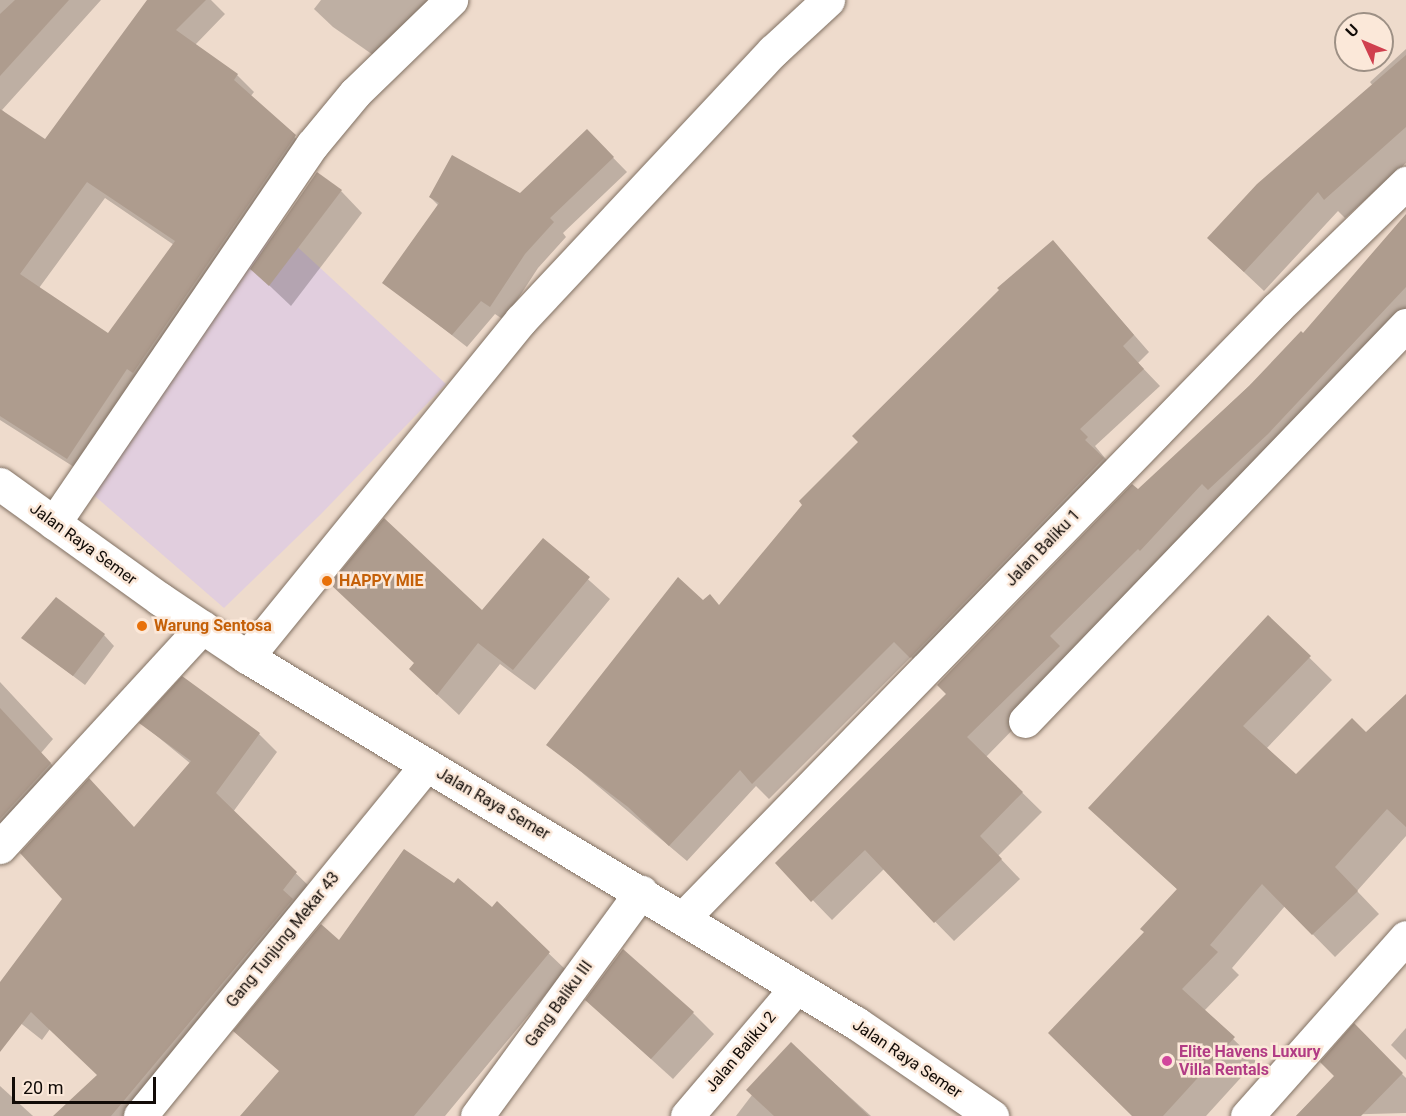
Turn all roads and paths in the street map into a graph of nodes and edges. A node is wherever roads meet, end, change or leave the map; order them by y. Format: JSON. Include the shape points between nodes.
{"nodes":[{"id":1,"x":451,"y":0,"type":"edge"},
{"id":2,"x":828,"y":0,"type":"edge"},
{"id":3,"x":1406,"y":183,"type":"edge"},
{"id":4,"x":1406,"y":326,"type":"edge"},
{"id":5,"x":0,"y":484,"type":"edge"},
{"id":6,"x":54,"y":523,"type":"junction"},
{"id":7,"x":202,"y":627,"type":"junction"},
{"id":8,"x":248,"y":657,"type":"junction"},
{"id":9,"x":1025,"y":721,"type":"dead end"},
{"id":10,"x":426,"y":765,"type":"junction"},
{"id":11,"x":0,"y":847,"type":"edge"},
{"id":12,"x":641,"y":892,"type":"junction"},
{"id":13,"x":684,"y":916,"type":"junction"},
{"id":14,"x":1406,"y":937,"type":"edge"},
{"id":15,"x":796,"y":988,"type":"junction"},
{"id":16,"x":140,"y":1116,"type":"edge"},
{"id":17,"x":477,"y":1116,"type":"edge"},
{"id":18,"x":687,"y":1116,"type":"edge"},
{"id":19,"x":992,"y":1116,"type":"edge"},
{"id":20,"x":1247,"y":1116,"type":"edge"}],
"edges":[{"from":1,"to":6,"type":"street","via":[[356,93],[312,145]]},
{"from":2,"to":8,"type":"street","via":[[773,51],[521,320]]},
{"from":3,"to":13,"type":"street","name":"Jalan Baliku 1","via":[[1277,308]]},
{"from":4,"to":9,"type":"street"},
{"from":5,"to":6,"type":"street","name":"Jalan Raya Semer"},
{"from":6,"to":7,"type":"street","name":"Jalan Raya Semer"},
{"from":7,"to":8,"type":"street","name":"Jalan Raya Semer"},
{"from":7,"to":11,"type":"street"},
{"from":8,"to":10,"type":"street","name":"Jalan Raya Semer"},
{"from":10,"to":12,"type":"street","name":"Jalan Raya Semer"},
{"from":10,"to":16,"type":"street","name":"Gang Tunjung Mekar 43"},
{"from":12,"to":13,"type":"street","name":"Jalan Raya Semer"},
{"from":12,"to":17,"type":"street","name":"Gang Baliku III"},
{"from":13,"to":15,"type":"street","name":"Jalan Raya Semer"},
{"from":14,"to":20,"type":"street"},
{"from":15,"to":18,"type":"street","name":"Jalan Baliku 2"},
{"from":15,"to":19,"type":"street","name":"Jalan Raya Semer","via":[[856,1023]]}]}
